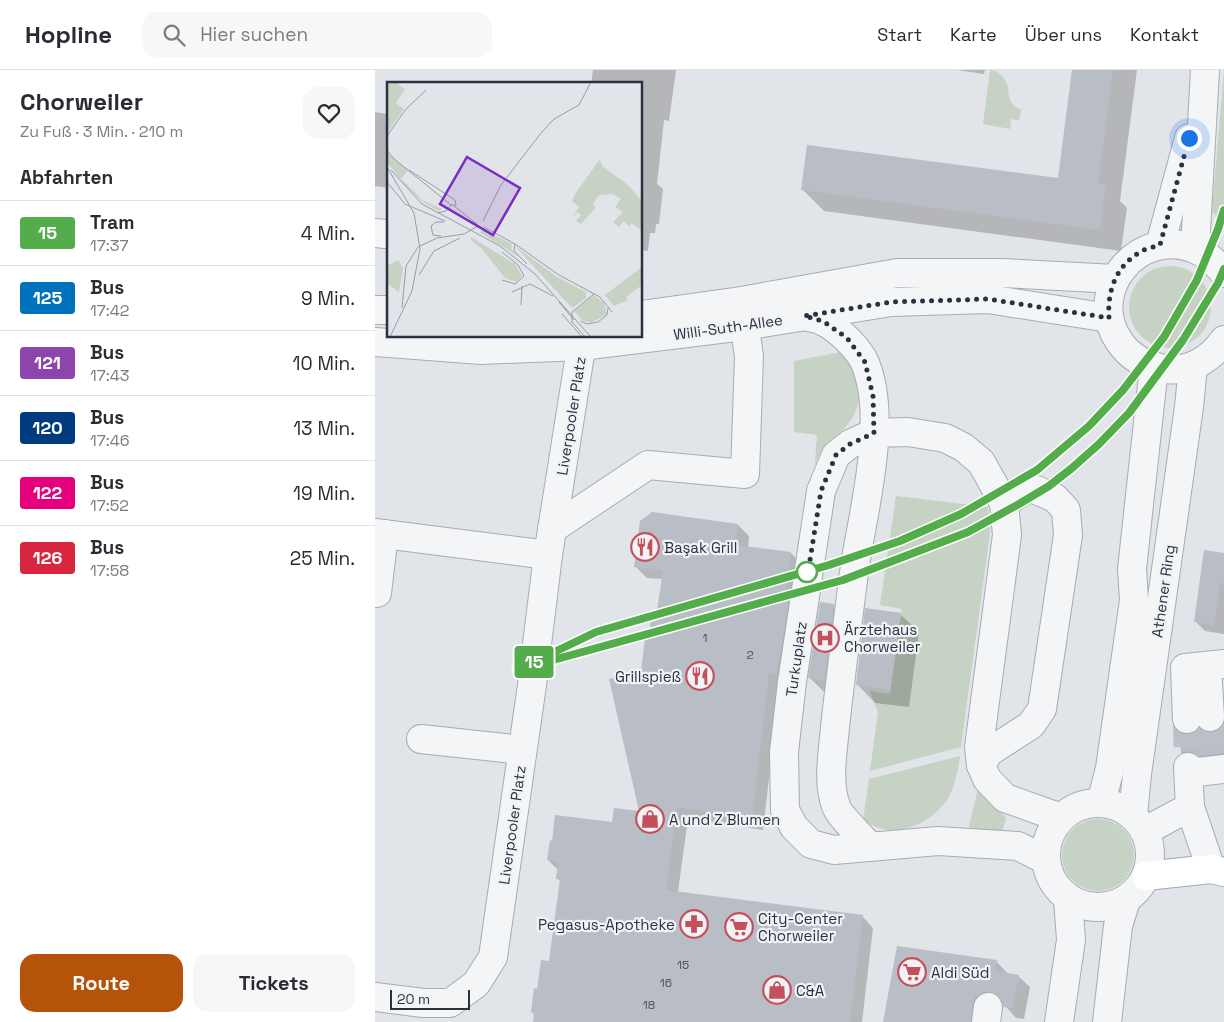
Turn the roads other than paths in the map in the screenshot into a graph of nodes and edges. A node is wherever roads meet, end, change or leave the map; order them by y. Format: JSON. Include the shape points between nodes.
{"nodes":[{"id":1,"x":1204,"y":75,"type":"edge"},
{"id":2,"x":1160,"y":245,"type":"junction"},
{"id":3,"x":1195,"y":249,"type":"junction"},
{"id":4,"x":1224,"y":273,"type":"edge"},
{"id":5,"x":1115,"y":279,"type":"junction"},
{"id":6,"x":743,"y":314,"type":"junction"},
{"id":7,"x":643,"y":315,"type":"edge"},
{"id":8,"x":804,"y":316,"type":"junction"},
{"id":9,"x":1109,"y":318,"type":"junction"},
{"id":10,"x":643,"y":331,"type":"edge"},
{"id":11,"x":600,"y":338,"type":"edge"},
{"id":12,"x":1224,"y":340,"type":"edge"},
{"id":13,"x":582,"y":341,"type":"edge"},
{"id":14,"x":375,"y":342,"type":"edge"},
{"id":15,"x":1193,"y":366,"type":"junction"},
{"id":16,"x":1154,"y":367,"type":"junction"},
{"id":17,"x":874,"y":433,"type":"junction"},
{"id":18,"x":1004,"y":503,"type":"junction"},
{"id":19,"x":380,"y":534,"type":"edge"},
{"id":20,"x":550,"y":542,"type":"junction"},
{"id":21,"x":377,"y":593,"type":"dead end"},
{"id":22,"x":1152,"y":665,"type":"junction"},
{"id":23,"x":1205,"y":666,"type":"edge"},
{"id":24,"x":1198,"y":718,"type":"tunnel mouth"},
{"id":25,"x":421,"y":739,"type":"dead end"},
{"id":26,"x":522,"y":750,"type":"junction"},
{"id":27,"x":981,"y":765,"type":"junction"},
{"id":28,"x":1205,"y":769,"type":"tunnel mouth"},
{"id":29,"x":1101,"y":803,"type":"junction"},
{"id":30,"x":1190,"y":807,"type":"junction"},
{"id":31,"x":1061,"y":818,"type":"junction"},
{"id":32,"x":1139,"y":824,"type":"junction"},
{"id":33,"x":869,"y":847,"type":"junction"},
{"id":34,"x":1046,"y":860,"type":"junction"},
{"id":35,"x":1217,"y":870,"type":"edge"},
{"id":36,"x":1146,"y":876,"type":"junction"},
{"id":37,"x":1068,"y":898,"type":"junction"},
{"id":38,"x":1126,"y":900,"type":"junction"},
{"id":39,"x":375,"y":997,"type":"edge"},
{"id":40,"x":1059,"y":1022,"type":"edge"},
{"id":41,"x":1107,"y":1022,"type":"edge"}],
"edges":[{"from":1,"to":2,"type":"street"},
{"from":1,"to":3,"type":"street"},
{"from":2,"to":3,"type":"street","via":[[1178,244]]},
{"from":2,"to":5,"type":"street","via":[[1142,251],[1126,263]]},
{"from":3,"to":4,"type":"street"},
{"from":5,"to":6,"type":"street","name":"Willi-Suth-Allee","via":[[1002,273],[897,273]]},
{"from":5,"to":9,"type":"street","via":[[1110,291]]},
{"from":6,"to":7,"type":"street","name":"Willi-Suth-Allee"},
{"from":6,"to":8,"type":"street","name":"Willi-Suth-Allee"},
{"from":6,"to":10,"type":"street","name":"Willi-Suth-Allee"},
{"from":6,"to":20,"type":"street","via":[[749,356],[745,474],[648,465]]},
{"from":8,"to":9,"type":"street","name":"Willi-Suth-Allee","via":[[891,302],[988,299]]},
{"from":8,"to":17,"type":"street","via":[[823,321],[847,338],[865,362],[873,396]]},
{"from":9,"to":16,"type":"street","via":[[1114,335],[1124,349]]},
{"from":11,"to":13,"type":"street","name":"Willi-Suth-Allee"},
{"from":12,"to":15,"type":"street","via":[[1207,359]]},
{"from":13,"to":14,"type":"street","name":"Willi-Suth-Allee","via":[[481,350]]},
{"from":13,"to":20,"type":"street","name":"Liverpooler Platz"},
{"from":15,"to":16,"type":"street","via":[[1174,370]]},
{"from":15,"to":22,"type":"street","name":"Athener Ring"},
{"from":16,"to":29,"type":"street","name":"Athener Ring","via":[[1132,569],[1134,600],[1110,768]]},
{"from":17,"to":18,"type":"street","name":"Turkuplatz","via":[[908,432],[945,438],[963,446],[981,462]]},
{"from":17,"to":33,"type":"street","via":[[843,657],[832,784],[836,807]]},
{"from":17,"to":33,"type":"street","name":"Turkuplatz","via":[[850,444],[836,455],[821,491],[784,752],[785,810],[794,827],[811,844],[834,850]]},
{"from":18,"to":27,"type":"street","name":"Turkuplatz","via":[[1007,535],[979,746]]},
{"from":18,"to":27,"type":"street","via":[[1029,487],[1055,498],[1067,510],[1068,535],[1042,709],[1031,725],[989,752]]},
{"from":19,"to":20,"type":"street"},
{"from":19,"to":21,"type":"street"},
{"from":20,"to":26,"type":"street","name":"Liverpooler Platz"},
{"from":22,"to":23,"type":"street"},
{"from":22,"to":32,"type":"street","name":"Athener Ring","via":[[1137,774]]},
{"from":23,"to":24,"type":"street"},
{"from":25,"to":26,"type":"street"},
{"from":26,"to":39,"type":"street","name":"Liverpooler Platz","via":[[493,957],[476,984],[450,1003]]},
{"from":27,"to":31,"type":"street","name":"Turkuplatz","via":[[987,779],[1005,798]]},
{"from":28,"to":30,"type":"street"},
{"from":29,"to":31,"type":"street","via":[[1079,806]]},
{"from":29,"to":32,"type":"street","via":[[1118,807]]},
{"from":30,"to":32,"type":"street"},
{"from":30,"to":35,"type":"street"},
{"from":31,"to":34,"type":"street","via":[[1049,837]]},
{"from":32,"to":36,"type":"street","name":"Athener Ring","via":[[1150,846]]},
{"from":33,"to":34,"type":"street","name":"Turkuplatz","via":[[938,841],[1018,846]]},
{"from":34,"to":37,"type":"street","via":[[1053,882]]},
{"from":35,"to":36,"type":"main road"},
{"from":36,"to":38,"type":"street","name":"Athener Ring"},
{"from":37,"to":38,"type":"street","via":[[1097,908]]},
{"from":37,"to":40,"type":"street","via":[[1071,940]]},
{"from":38,"to":41,"type":"street","name":"Athener Ring","via":[[1118,926]]}]}
